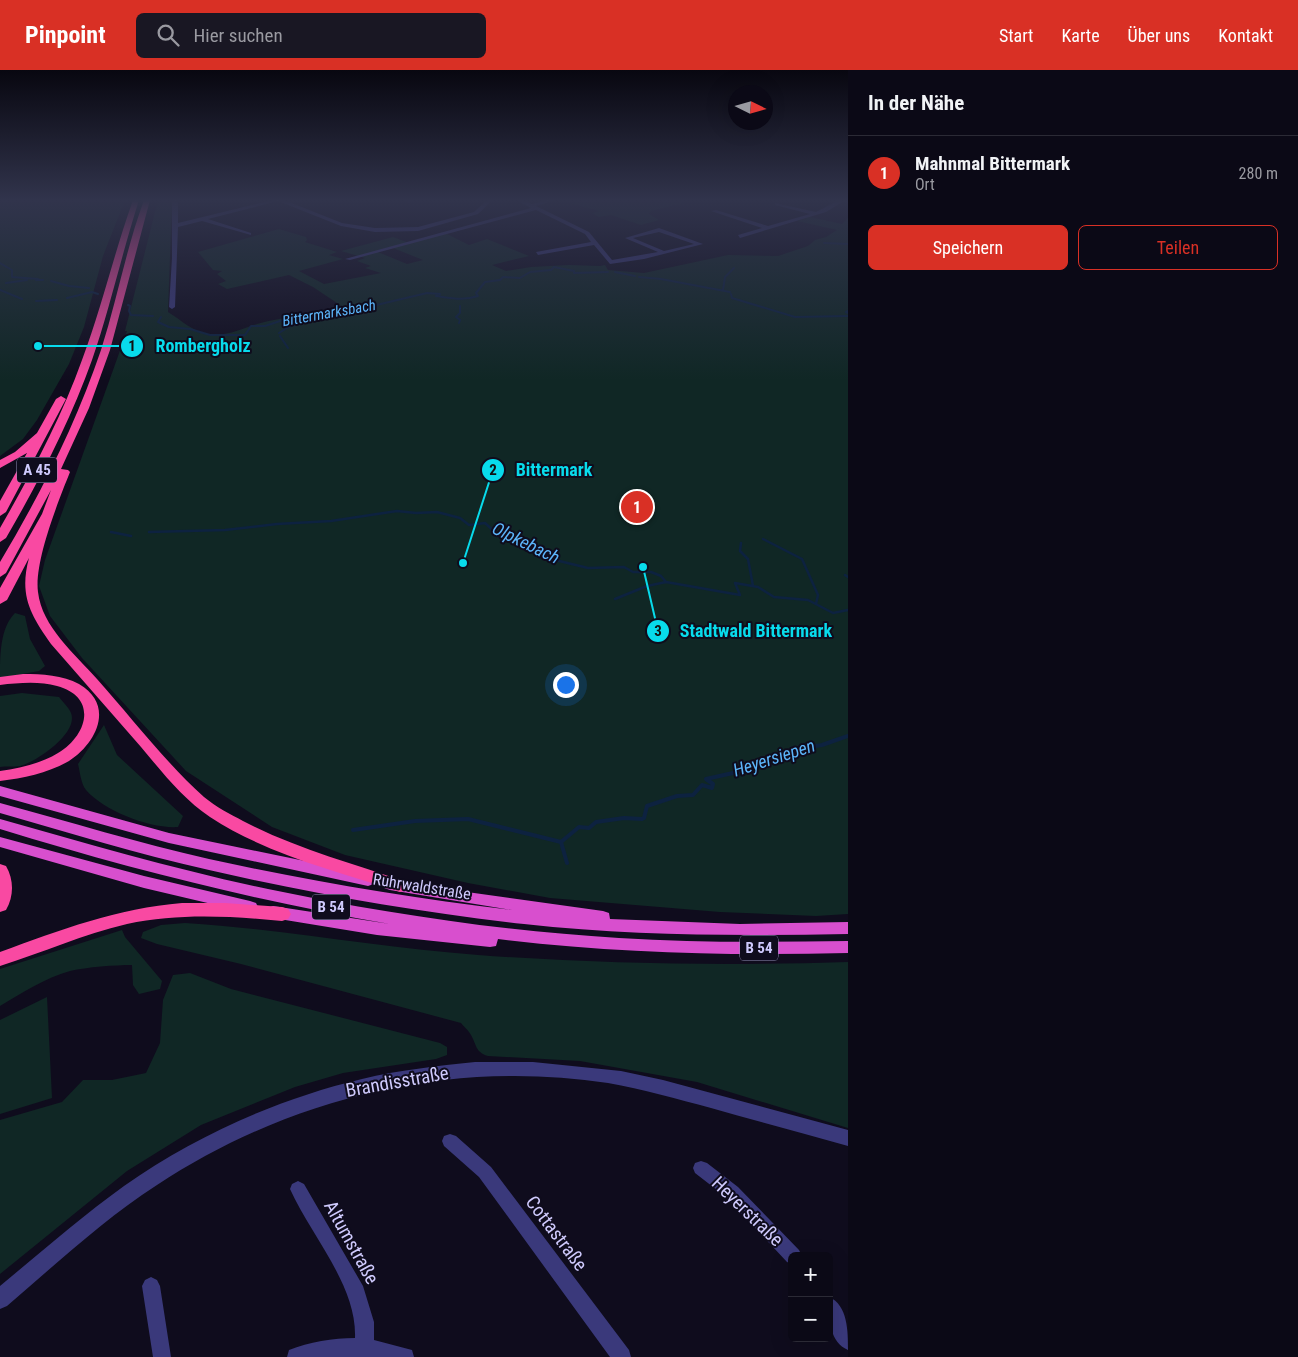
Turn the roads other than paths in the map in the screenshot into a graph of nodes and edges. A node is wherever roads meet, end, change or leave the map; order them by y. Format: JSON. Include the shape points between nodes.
{"nodes":[{"id":1,"x":117,"y":260,"type":"edge"},
{"id":2,"x":130,"y":260,"type":"edge"},
{"id":3,"x":175,"y":260,"type":"edge"},
{"id":4,"x":606,"y":260,"type":"edge"},
{"id":5,"x":626,"y":260,"type":"edge"},
{"id":6,"x":172,"y":307,"type":"dead end"},
{"id":7,"x":65,"y":401,"type":"junction"},
{"id":8,"x":48,"y":424,"type":"junction"},
{"id":9,"x":69,"y":442,"type":"junction"},
{"id":10,"x":0,"y":465,"type":"edge"},
{"id":11,"x":0,"y":512,"type":"edge"},
{"id":12,"x":48,"y":514,"type":"junction"},
{"id":13,"x":0,"y":538,"type":"edge"},
{"id":14,"x":0,"y":573,"type":"edge"},
{"id":15,"x":0,"y":600,"type":"edge"},
{"id":16,"x":0,"y":681,"type":"edge"},
{"id":17,"x":0,"y":776,"type":"edge"},
{"id":18,"x":0,"y":791,"type":"edge"},
{"id":19,"x":0,"y":808,"type":"edge"},
{"id":20,"x":0,"y":824,"type":"edge"},
{"id":21,"x":0,"y":842,"type":"edge"},
{"id":22,"x":0,"y":870,"type":"edge"},
{"id":23,"x":400,"y":886,"type":"junction"},
{"id":24,"x":0,"y":905,"type":"edge"},
{"id":25,"x":282,"y":914,"type":"junction"},
{"id":26,"x":649,"y":926,"type":"junction"},
{"id":27,"x":848,"y":928,"type":"edge"},
{"id":28,"x":670,"y":947,"type":"junction"},
{"id":29,"x":848,"y":947,"type":"edge"},
{"id":30,"x":0,"y":959,"type":"edge"},
{"id":31,"x":848,"y":1138,"type":"edge"},
{"id":32,"x":450,"y":1141,"type":"dead end"},
{"id":33,"x":701,"y":1168,"type":"dead end"},
{"id":34,"x":298,"y":1189,"type":"dead end"},
{"id":35,"x":789,"y":1252,"type":"edge"},
{"id":36,"x":151,"y":1286,"type":"dead end"},
{"id":37,"x":0,"y":1300,"type":"edge"},
{"id":38,"x":833,"y":1313,"type":"edge"},
{"id":39,"x":848,"y":1341,"type":"edge"},
{"id":40,"x":364,"y":1346,"type":"junction"},
{"id":41,"x":162,"y":1357,"type":"edge"},
{"id":42,"x":296,"y":1357,"type":"edge"},
{"id":43,"x":405,"y":1357,"type":"edge"},
{"id":44,"x":622,"y":1357,"type":"edge"}],
"edges":[{"from":1,"to":7,"type":"highway","number":"A 45","via":[[87,361]]},
{"from":2,"to":9,"type":"highway","number":"A 45","via":[[105,349]]},
{"from":3,"to":6,"type":"street"},
{"from":4,"to":5,"type":"street","via":[[609,264]]},
{"from":7,"to":8,"type":"highway"},
{"from":7,"to":13,"type":"highway","number":"A 45","via":[[32,479]]},
{"from":8,"to":10,"type":"highway","via":[[29,445]]},
{"from":8,"to":11,"type":"highway"},
{"from":9,"to":12,"type":"highway","via":[[68,464]]},
{"from":9,"to":14,"type":"highway","number":"A 45"},
{"from":12,"to":15,"type":"highway"},
{"from":12,"to":23,"type":"highway","via":[[30,586],[40,619],[183,786],[217,814],[260,837]]},
{"from":16,"to":17,"type":"highway","via":[[33,678],[62,683],[84,696],[93,717],[87,734],[62,758],[37,769]]},
{"from":18,"to":23,"type":"highway","via":[[169,838]]},
{"from":19,"to":26,"type":"highway","name":"Ruhrwaldstraße","number":"B 54","via":[[160,852],[346,893],[519,918],[606,926]]},
{"from":20,"to":28,"type":"highway","number":"B 54","via":[[153,868],[323,906],[541,938]]},
{"from":21,"to":25,"type":"highway","via":[[144,882]]},
{"from":22,"to":24,"type":"highway","via":[[4,880]]},
{"from":23,"to":26,"type":"highway"},
{"from":25,"to":28,"type":"highway","via":[[377,929],[544,946],[609,951]]},
{"from":25,"to":30,"type":"highway","via":[[206,909],[148,913],[103,924]]},
{"from":26,"to":27,"type":"highway","name":"Ruhrwaldstraße","number":"B 54"},
{"from":28,"to":29,"type":"highway","number":"B 54"},
{"from":31,"to":37,"type":"street","name":"Brandisstraße","via":[[650,1084],[594,1074],[494,1068],[388,1079],[256,1120],[187,1157],[112,1207]]},
{"from":32,"to":44,"type":"street","name":"Cottastraße","via":[[485,1172]]},
{"from":33,"to":35,"type":"street","name":"Heyerstraße","via":[[732,1192]]},
{"from":34,"to":40,"type":"street","name":"Altumstraße","via":[[357,1292],[365,1322]]},
{"from":36,"to":41,"type":"street"},
{"from":38,"to":39,"type":"street"},
{"from":40,"to":42,"type":"street"},
{"from":40,"to":43,"type":"street"}]}
